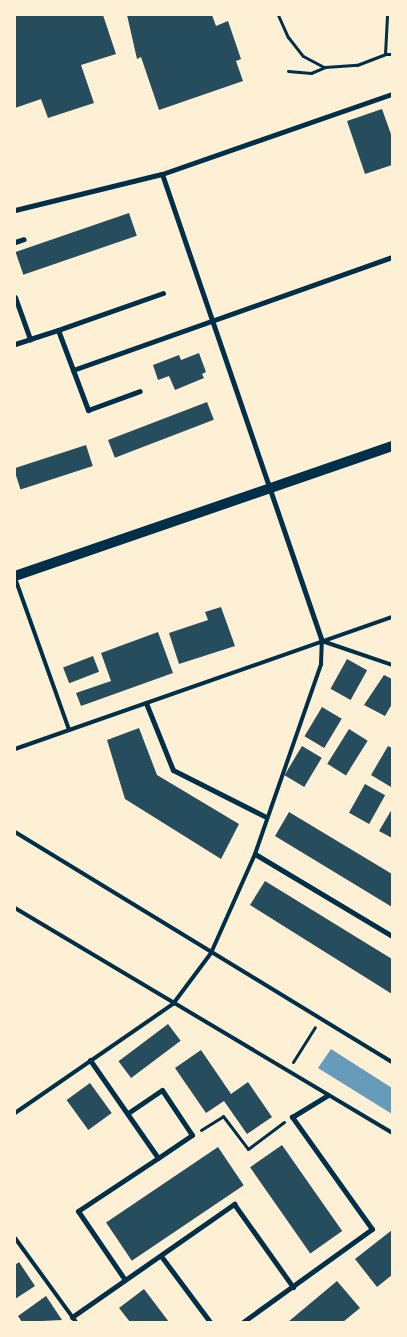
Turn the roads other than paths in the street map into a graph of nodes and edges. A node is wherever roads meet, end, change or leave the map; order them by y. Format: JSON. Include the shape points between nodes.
{"nodes":[{"id":1,"x":392,"y":94,"type":"edge"},
{"id":2,"x":162,"y":174,"type":"junction"},
{"id":3,"x":15,"y":210,"type":"edge"},
{"id":4,"x":24,"y":239,"type":"dead end"},
{"id":5,"x":15,"y":242,"type":"edge"},
{"id":6,"x":392,"y":257,"type":"edge"},
{"id":7,"x":163,"y":293,"type":"dead end"},
{"id":8,"x":15,"y":297,"type":"edge"},
{"id":9,"x":214,"y":322,"type":"junction"},
{"id":10,"x":58,"y":330,"type":"junction"},
{"id":11,"x":30,"y":338,"type":"junction"},
{"id":12,"x":15,"y":344,"type":"edge"},
{"id":13,"x":73,"y":370,"type":"junction"},
{"id":14,"x":140,"y":391,"type":"dead end"},
{"id":15,"x":392,"y":446,"type":"edge"},
{"id":16,"x":270,"y":489,"type":"junction"},
{"id":17,"x":15,"y":577,"type":"edge"},
{"id":18,"x":392,"y":617,"type":"edge"},
{"id":19,"x":322,"y":642,"type":"junction"},
{"id":20,"x":392,"y":665,"type":"edge"},
{"id":21,"x":146,"y":703,"type":"junction"},
{"id":22,"x":69,"y":730,"type":"junction"},
{"id":23,"x":15,"y":749,"type":"edge"},
{"id":24,"x":266,"y":817,"type":"junction"},
{"id":25,"x":15,"y":832,"type":"edge"},
{"id":26,"x":255,"y":854,"type":"junction"},
{"id":27,"x":15,"y":908,"type":"edge"},
{"id":28,"x":392,"y":936,"type":"edge"},
{"id":29,"x":211,"y":953,"type":"junction"},
{"id":30,"x":173,"y":1004,"type":"junction"},
{"id":31,"x":90,"y":1060,"type":"junction"},
{"id":32,"x":392,"y":1062,"type":"edge"},
{"id":33,"x":328,"y":1094,"type":"junction"},
{"id":34,"x":15,"y":1113,"type":"edge"},
{"id":35,"x":128,"y":1113,"type":"junction"},
{"id":36,"x":392,"y":1133,"type":"edge"},
{"id":37,"x":158,"y":1158,"type":"junction"},
{"id":38,"x":15,"y":1238,"type":"edge"},
{"id":39,"x":161,"y":1256,"type":"junction"},
{"id":40,"x":125,"y":1280,"type":"junction"},
{"id":41,"x":293,"y":1287,"type":"junction"},
{"id":42,"x":74,"y":1320,"type":"edge"},
{"id":43,"x":210,"y":1322,"type":"edge"},
{"id":44,"x":243,"y":1322,"type":"edge"}],
"edges":[{"from":1,"to":2,"type":"street"},
{"from":2,"to":3,"type":"street"},
{"from":2,"to":9,"type":"street"},
{"from":4,"to":5,"type":"street"},
{"from":6,"to":9,"type":"street"},
{"from":7,"to":10,"type":"street"},
{"from":8,"to":11,"type":"street"},
{"from":9,"to":13,"type":"street"},
{"from":9,"to":16,"type":"street"},
{"from":10,"to":11,"type":"street"},
{"from":10,"to":13,"type":"street"},
{"from":11,"to":12,"type":"street"},
{"from":13,"to":14,"type":"street","via":[[88,410]]},
{"from":15,"to":16,"type":"main road"},
{"from":16,"to":17,"type":"main road"},
{"from":16,"to":19,"type":"street"},
{"from":17,"to":22,"type":"lane"},
{"from":18,"to":19,"type":"lane"},
{"from":19,"to":20,"type":"lane"},
{"from":19,"to":21,"type":"lane"},
{"from":19,"to":24,"type":"lane","via":[[321,664]]},
{"from":21,"to":22,"type":"lane"},
{"from":21,"to":24,"type":"street","via":[[173,770]]},
{"from":22,"to":23,"type":"lane"},
{"from":24,"to":26,"type":"lane"},
{"from":25,"to":29,"type":"lane"},
{"from":26,"to":28,"type":"street"},
{"from":26,"to":29,"type":"lane"},
{"from":27,"to":30,"type":"lane"},
{"from":29,"to":30,"type":"lane"},
{"from":29,"to":32,"type":"lane"},
{"from":30,"to":31,"type":"lane"},
{"from":30,"to":33,"type":"lane"},
{"from":31,"to":34,"type":"lane"},
{"from":31,"to":35,"type":"street"},
{"from":33,"to":36,"type":"lane"},
{"from":33,"to":41,"type":"street","via":[[292,1117],[372,1229]]},
{"from":35,"to":37,"type":"street"},
{"from":35,"to":37,"type":"street","via":[[162,1090],[192,1135]]},
{"from":37,"to":40,"type":"street","via":[[78,1211]]},
{"from":38,"to":42,"type":"lane"},
{"from":39,"to":40,"type":"street"},
{"from":39,"to":41,"type":"street","via":[[234,1204]]},
{"from":39,"to":43,"type":"street"},
{"from":40,"to":42,"type":"street"},
{"from":41,"to":44,"type":"street"}]}
